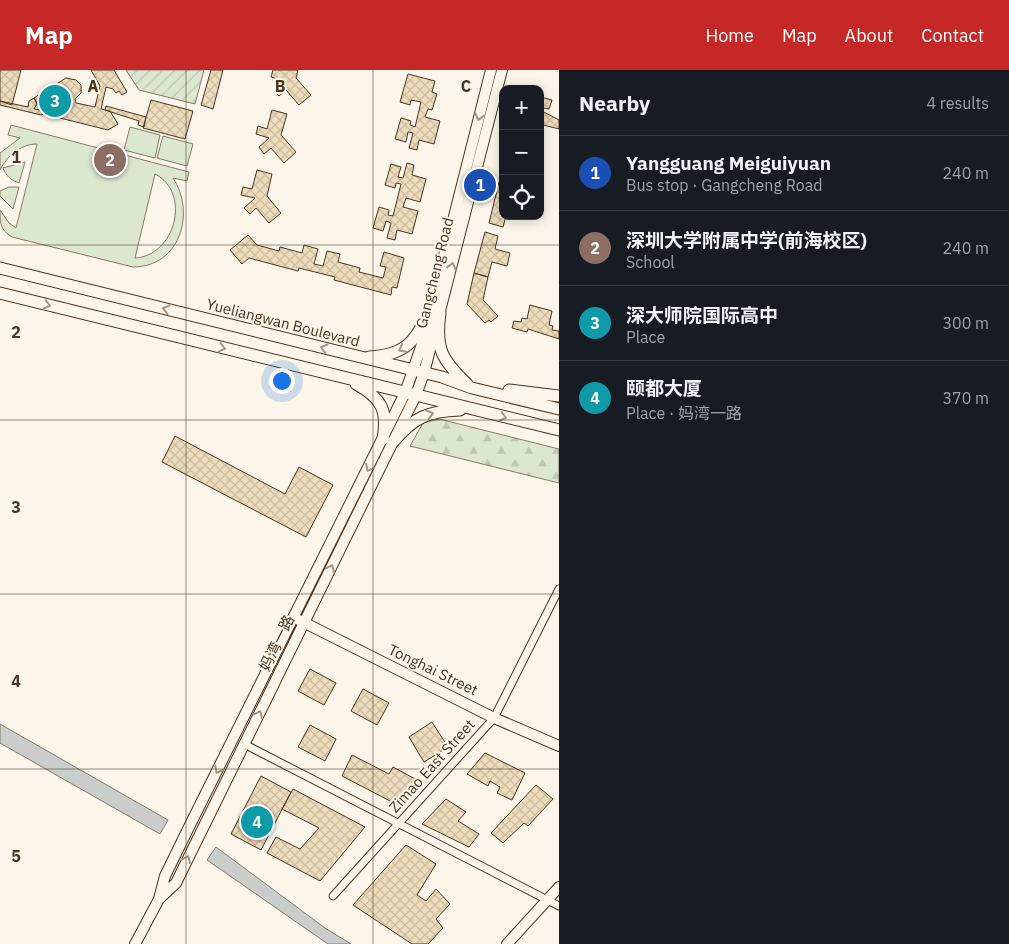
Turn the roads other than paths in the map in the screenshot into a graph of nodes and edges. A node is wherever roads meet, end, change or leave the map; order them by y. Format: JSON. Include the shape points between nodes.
{"nodes":[{"id":1,"x":491,"y":70,"type":"edge"},
{"id":2,"x":502,"y":70,"type":"edge"},
{"id":3,"x":0,"y":268,"type":"edge"},
{"id":4,"x":0,"y":293,"type":"edge"},
{"id":5,"x":435,"y":312,"type":"junction"},
{"id":6,"x":353,"y":356,"type":"junction"},
{"id":7,"x":419,"y":372,"type":"junction"},
{"id":8,"x":344,"y":378,"type":"junction"},
{"id":9,"x":478,"y":389,"type":"junction"},
{"id":10,"x":410,"y":394,"type":"junction"},
{"id":11,"x":559,"y":396,"type":"edge"},
{"id":12,"x":559,"y":409,"type":"edge"},
{"id":13,"x":477,"y":410,"type":"junction"},
{"id":14,"x":559,"y":430,"type":"edge"},
{"id":15,"x":388,"y":441,"type":"junction"},
{"id":16,"x":559,"y":589,"type":"edge"},
{"id":17,"x":299,"y":620,"type":"junction"},
{"id":18,"x":494,"y":718,"type":"junction"},
{"id":19,"x":244,"y":744,"type":"junction"},
{"id":20,"x":559,"y":746,"type":"edge"},
{"id":21,"x":399,"y":823,"type":"junction"},
{"id":22,"x":559,"y":887,"type":"edge"},
{"id":23,"x":333,"y":896,"type":"dead end"},
{"id":24,"x":159,"y":898,"type":"junction"},
{"id":25,"x":548,"y":899,"type":"junction"},
{"id":26,"x":559,"y":906,"type":"edge"},
{"id":27,"x":134,"y":944,"type":"edge"},
{"id":28,"x":507,"y":944,"type":"edge"}],
"edges":[{"from":1,"to":5,"type":"street","name":"Gangcheng Road","one_way":true},
{"from":5,"to":2,"type":"street","name":"Gangcheng Road","one_way":true},
{"from":6,"to":3,"type":"main road","name":"Yueliangwan Boulevard","one_way":true},
{"from":4,"to":8,"type":"main road","one_way":true},
{"from":5,"to":6,"type":"main road","one_way":true,"via":[[407,347],[386,355]]},
{"from":5,"to":7,"type":"street","name":"Gangcheng Road"},
{"from":5,"to":9,"type":"main road","via":[[438,340],[445,361]]},
{"from":6,"to":7,"type":"main road","name":"Yueliangwan Boulevard"},
{"from":7,"to":9,"type":"main road","name":"Yueliangwan Boulevard"},
{"from":7,"to":10,"type":"street","name":"Gangcheng Road"},
{"from":8,"to":10,"type":"main road"},
{"from":8,"to":15,"type":"main road","via":[[378,401],[384,412]]},
{"from":9,"to":11,"type":"main road"},
{"from":9,"to":12,"type":"main road","name":"Yueliangwan Boulevard"},
{"from":10,"to":13,"type":"main road"},
{"from":10,"to":15,"type":"street","name":"妈湾一路"},
{"from":13,"to":14,"type":"main road","one_way":true},
{"from":15,"to":13,"type":"main road","one_way":true,"via":[[424,415],[446,410]]},
{"from":15,"to":17,"type":"street","name":"妈湾一路"},
{"from":16,"to":18,"type":"street","name":"Zimao East Street"},
{"from":17,"to":18,"type":"street","name":"Tonghai Street"},
{"from":19,"to":17,"type":"street","name":"妈湾一路","one_way":true},
{"from":17,"to":24,"type":"street","name":"妈湾一路","one_way":true,"via":[[165,876]]},
{"from":18,"to":20,"type":"street","name":"Tonghai Street"},
{"from":18,"to":21,"type":"street","name":"Zimao East Street"},
{"from":19,"to":21,"type":"street"},
{"from":24,"to":19,"type":"street","name":"妈湾一路","one_way":true,"via":[[176,882]]},
{"from":21,"to":23,"type":"street","name":"Zimao East Street"},
{"from":21,"to":25,"type":"street"},
{"from":22,"to":25,"type":"street"},
{"from":24,"to":27,"type":"street","name":"妈湾一路"},
{"from":25,"to":26,"type":"street"},
{"from":25,"to":28,"type":"street"}]}
